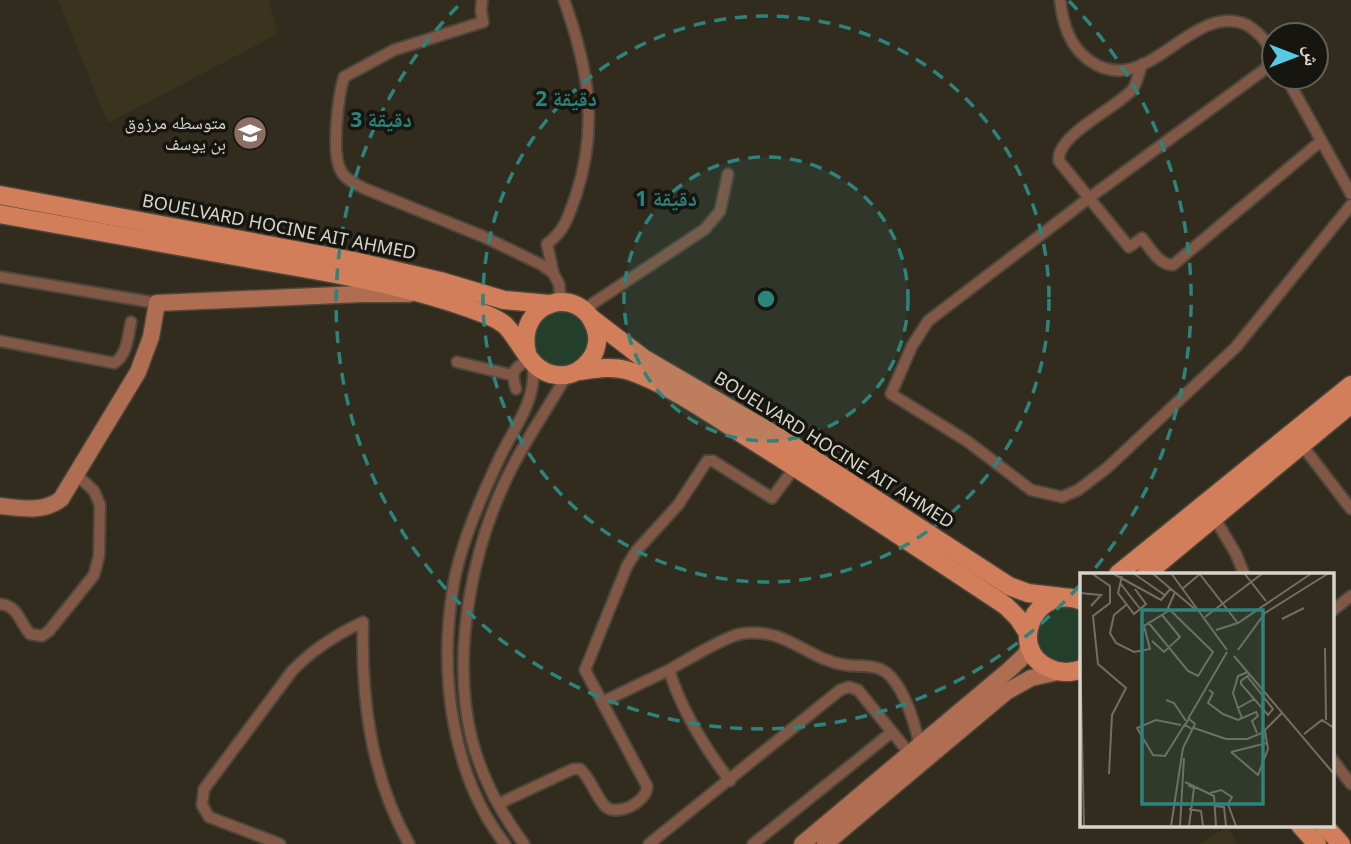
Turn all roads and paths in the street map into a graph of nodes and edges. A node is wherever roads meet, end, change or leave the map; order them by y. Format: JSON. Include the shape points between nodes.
{"nodes":[{"id":1,"x":482,"y":0,"type":"edge"},
{"id":2,"x":565,"y":0,"type":"edge"},
{"id":3,"x":1060,"y":0,"type":"edge"},
{"id":4,"x":1260,"y":37,"type":"edge"},
{"id":5,"x":1142,"y":64,"type":"junction"},
{"id":6,"x":1260,"y":73,"type":"edge"},
{"id":7,"x":1294,"y":91,"type":"edge"},
{"id":8,"x":1321,"y":141,"type":"junction"},
{"id":9,"x":728,"y":174,"type":"dead end"},
{"id":10,"x":1351,"y":194,"type":"edge"},
{"id":11,"x":0,"y":195,"type":"edge"},
{"id":12,"x":1089,"y":198,"type":"junction"},
{"id":13,"x":1351,"y":205,"type":"edge"},
{"id":14,"x":0,"y":214,"type":"edge"},
{"id":15,"x":553,"y":273,"type":"junction"},
{"id":16,"x":0,"y":276,"type":"edge"},
{"id":17,"x":418,"y":294,"type":"junction"},
{"id":18,"x":157,"y":303,"type":"junction"},
{"id":19,"x":555,"y":303,"type":"junction"},
{"id":20,"x":587,"y":314,"type":"junction"},
{"id":21,"x":131,"y":323,"type":"dead end"},
{"id":22,"x":0,"y":341,"type":"edge"},
{"id":23,"x":530,"y":358,"type":"junction"},
{"id":24,"x":457,"y":362,"type":"dead end"},
{"id":25,"x":573,"y":373,"type":"junction"},
{"id":26,"x":512,"y":375,"type":"junction"},
{"id":27,"x":1351,"y":385,"type":"edge"},
{"id":28,"x":516,"y":388,"type":"dead end"},
{"id":29,"x":1351,"y":404,"type":"edge"},
{"id":30,"x":1301,"y":444,"type":"junction"},
{"id":31,"x":795,"y":467,"type":"junction"},
{"id":32,"x":76,"y":474,"type":"junction"},
{"id":33,"x":0,"y":506,"type":"edge"},
{"id":34,"x":1351,"y":509,"type":"edge"},
{"id":35,"x":1214,"y":517,"type":"junction"},
{"id":36,"x":1120,"y":573,"type":"edge"},
{"id":37,"x":1148,"y":573,"type":"edge"},
{"id":38,"x":1243,"y":573,"type":"edge"},
{"id":39,"x":1351,"y":596,"type":"edge"},
{"id":40,"x":1075,"y":598,"type":"edge"},
{"id":41,"x":0,"y":604,"type":"edge"},
{"id":42,"x":1334,"y":609,"type":"edge"},
{"id":43,"x":1028,"y":640,"type":"junction"},
{"id":44,"x":668,"y":670,"type":"junction"},
{"id":45,"x":1074,"y":671,"type":"edge"},
{"id":46,"x":602,"y":702,"type":"junction"},
{"id":47,"x":892,"y":733,"type":"junction"},
{"id":48,"x":915,"y":749,"type":"junction"},
{"id":49,"x":1334,"y":762,"type":"edge"},
{"id":50,"x":730,"y":780,"type":"junction"},
{"id":51,"x":1351,"y":784,"type":"edge"},
{"id":52,"x":498,"y":804,"type":"junction"},
{"id":53,"x":1301,"y":826,"type":"edge"},
{"id":54,"x":1325,"y":826,"type":"edge"},
{"id":55,"x":280,"y":844,"type":"edge"},
{"id":56,"x":409,"y":844,"type":"edge"},
{"id":57,"x":505,"y":844,"type":"edge"},
{"id":58,"x":524,"y":844,"type":"edge"},
{"id":59,"x":649,"y":844,"type":"edge"},
{"id":60,"x":753,"y":844,"type":"edge"},
{"id":61,"x":802,"y":844,"type":"edge"},
{"id":62,"x":825,"y":844,"type":"edge"},
{"id":63,"x":1317,"y":844,"type":"edge"},
{"id":64,"x":1341,"y":844,"type":"edge"}],
"edges":[{"from":1,"to":15,"type":"street","via":[[483,22],[394,50],[344,76],[337,128],[340,171],[363,188],[482,236]]},
{"from":2,"to":15,"type":"street","via":[[587,80],[589,129],[580,182],[565,226],[547,244]]},
{"from":3,"to":5,"type":"street","via":[[1070,40],[1082,55],[1115,70]]},
{"from":4,"to":5,"type":"street","via":[[1239,20],[1210,21]]},
{"from":5,"to":12,"type":"street","via":[[1134,89],[1060,150],[1059,161]]},
{"from":6,"to":12,"type":"street"},
{"from":7,"to":8,"type":"street"},
{"from":8,"to":10,"type":"street"},
{"from":8,"to":12,"type":"street","via":[[1172,265],[1160,260],[1142,237],[1129,247]]},
{"from":9,"to":20,"type":"street","via":[[720,211],[705,229]]},
{"from":11,"to":19,"type":"main road","name":"BOUELVARD HOCINE AIT AHMED","via":[[354,261],[504,300]]},
{"from":12,"to":13,"type":"street","via":[[928,321],[891,394],[967,441],[1031,490],[1062,496],[1107,468],[1236,347]]},
{"from":14,"to":17,"type":"main road","via":[[315,270]]},
{"from":15,"to":19,"type":"street","via":[[559,284]]},
{"from":16,"to":18,"type":"street"},
{"from":17,"to":18,"type":"street"},
{"from":17,"to":23,"type":"main road","via":[[502,323]]},
{"from":18,"to":32,"type":"street","via":[[138,372]]},
{"from":19,"to":20,"type":"main road","via":[[572,304]]},
{"from":19,"to":23,"type":"main road","via":[[530,318],[524,341]]},
{"from":20,"to":25,"type":"main road","via":[[596,329],[595,352],[589,363]]},
{"from":20,"to":40,"type":"main road","name":"BOUELVARD HOCINE AIT AHMED","via":[[643,358],[792,445],[1009,586]]},
{"from":21,"to":22,"type":"street","via":[[123,354],[114,363]]},
{"from":23,"to":25,"type":"main road","via":[[543,372]]},
{"from":23,"to":26,"type":"street"},
{"from":23,"to":57,"type":"street","via":[[531,398],[477,508],[460,559],[450,611],[450,689],[456,732],[479,803]]},
{"from":24,"to":26,"type":"street"},
{"from":25,"to":31,"type":"main road","via":[[605,367],[642,376]]},
{"from":25,"to":52,"type":"street","via":[[514,463],[475,567],[467,614],[466,697],[472,738]]},
{"from":26,"to":28,"type":"street"},
{"from":27,"to":36,"type":"main road"},
{"from":29,"to":30,"type":"main road"},
{"from":30,"to":34,"type":"street"},
{"from":30,"to":35,"type":"main road"},
{"from":31,"to":43,"type":"main road","via":[[1006,606],[1018,618]]},
{"from":31,"to":46,"type":"street","via":[[772,498],[713,461],[703,466],[678,505],[632,558],[602,625],[584,670]]},
{"from":32,"to":33,"type":"street","via":[[61,499],[48,507]]},
{"from":32,"to":41,"type":"street","via":[[100,505],[99,556],[93,575],[42,636],[30,634],[14,608]]},
{"from":35,"to":37,"type":"main road"},
{"from":35,"to":38,"type":"street"},
{"from":39,"to":42,"type":"street"},
{"from":40,"to":43,"type":"main road","via":[[1049,601],[1038,609]]},
{"from":43,"to":45,"type":"main road","via":[[1046,667]]},
{"from":43,"to":48,"type":"street","via":[[1025,655]]},
{"from":44,"to":46,"type":"street"},
{"from":44,"to":48,"type":"street","via":[[737,634],[774,635],[828,661],[870,666],[890,675],[914,724]]},
{"from":44,"to":50,"type":"street","via":[[695,726]]},
{"from":45,"to":62,"type":"street","via":[[1031,678],[1006,692]]},
{"from":46,"to":52,"type":"street","via":[[647,786],[644,798],[613,811],[580,769],[573,769]]},
{"from":47,"to":48,"type":"street"},
{"from":47,"to":50,"type":"street","via":[[858,690],[849,687]]},
{"from":47,"to":60,"type":"street"},
{"from":48,"to":61,"type":"street"},
{"from":49,"to":51,"type":"street"},
{"from":50,"to":59,"type":"street"},
{"from":52,"to":58,"type":"street"},
{"from":53,"to":63,"type":"main road"},
{"from":54,"to":64,"type":"main road"},
{"from":55,"to":56,"type":"street","via":[[209,817],[202,805],[204,789],[299,663],[335,635],[363,622],[370,735],[383,790]]}]}
